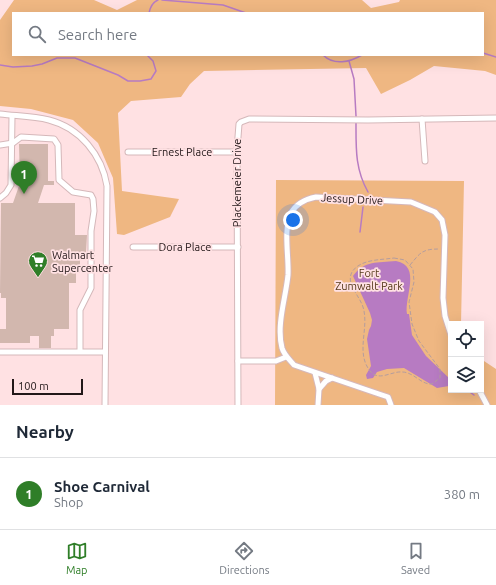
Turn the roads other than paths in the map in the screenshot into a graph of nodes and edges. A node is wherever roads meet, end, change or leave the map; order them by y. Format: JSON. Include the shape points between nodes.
{"nodes":[{"id":1,"x":0,"y":114,"type":"edge"},
{"id":2,"x":12,"y":116,"type":"junction"},
{"id":3,"x":496,"y":118,"type":"edge"},
{"id":4,"x":422,"y":119,"type":"junction"},
{"id":5,"x":13,"y":143,"type":"junction"},
{"id":6,"x":0,"y":145,"type":"edge"},
{"id":7,"x":128,"y":152,"type":"dead end"},
{"id":8,"x":237,"y":152,"type":"junction"},
{"id":9,"x":425,"y":161,"type":"dead end"},
{"id":10,"x":0,"y":198,"type":"edge"},
{"id":11,"x":133,"y":247,"type":"dead end"},
{"id":12,"x":238,"y":247,"type":"junction"},
{"id":13,"x":448,"y":326,"type":"edge"},
{"id":14,"x":0,"y":352,"type":"edge"},
{"id":15,"x":80,"y":352,"type":"junction"},
{"id":16,"x":105,"y":352,"type":"junction"},
{"id":17,"x":286,"y":356,"type":"junction"},
{"id":18,"x":238,"y":361,"type":"junction"},
{"id":19,"x":315,"y":373,"type":"junction"},
{"id":20,"x":332,"y":378,"type":"junction"},
{"id":21,"x":319,"y":389,"type":"junction"},
{"id":22,"x":481,"y":393,"type":"edge"},
{"id":23,"x":105,"y":405,"type":"edge"},
{"id":24,"x":238,"y":405,"type":"edge"},
{"id":25,"x":318,"y":405,"type":"edge"},
{"id":26,"x":391,"y":405,"type":"edge"},
{"id":27,"x":487,"y":405,"type":"edge"}],
"edges":[{"from":1,"to":2,"type":"street"},
{"from":2,"to":5,"type":"street"},
{"from":2,"to":16,"type":"street","via":[[49,120],[69,128],[94,152],[103,168],[107,186]]},
{"from":3,"to":4,"type":"street","name":"Plackemeier Drive"},
{"from":4,"to":8,"type":"street","name":"Plackemeier Drive","via":[[246,120],[239,124]]},
{"from":4,"to":9,"type":"street"},
{"from":5,"to":6,"type":"street"},
{"from":5,"to":10,"type":"street","via":[[11,185]]},
{"from":5,"to":15,"type":"street","via":[[21,137],[54,139],[58,145],[59,180],[73,192],[91,195],[93,199],[91,288],[80,310]]},
{"from":7,"to":8,"type":"street","name":"Ernest Place"},
{"from":8,"to":12,"type":"street","name":"Plackemeier Drive"},
{"from":11,"to":12,"type":"street","name":"Dora Place"},
{"from":12,"to":18,"type":"street","name":"Plackemeier Drive"},
{"from":13,"to":17,"type":"street","name":"Jessup Drive","via":[[443,298],[445,235],[442,220],[435,212],[411,202],[309,198],[291,213],[288,225],[288,275],[280,335]]},
{"from":14,"to":15,"type":"street"},
{"from":15,"to":16,"type":"street"},
{"from":16,"to":23,"type":"street"},
{"from":17,"to":18,"type":"street","via":[[276,361]]},
{"from":17,"to":19,"type":"street","via":[[294,365]]},
{"from":18,"to":24,"type":"street","name":"Plackemeier Drive"},
{"from":19,"to":20,"type":"street"},
{"from":19,"to":21,"type":"street"},
{"from":20,"to":21,"type":"street"},
{"from":20,"to":26,"type":"street","via":[[388,397]]},
{"from":21,"to":25,"type":"street"},
{"from":22,"to":27,"type":"street"}]}
